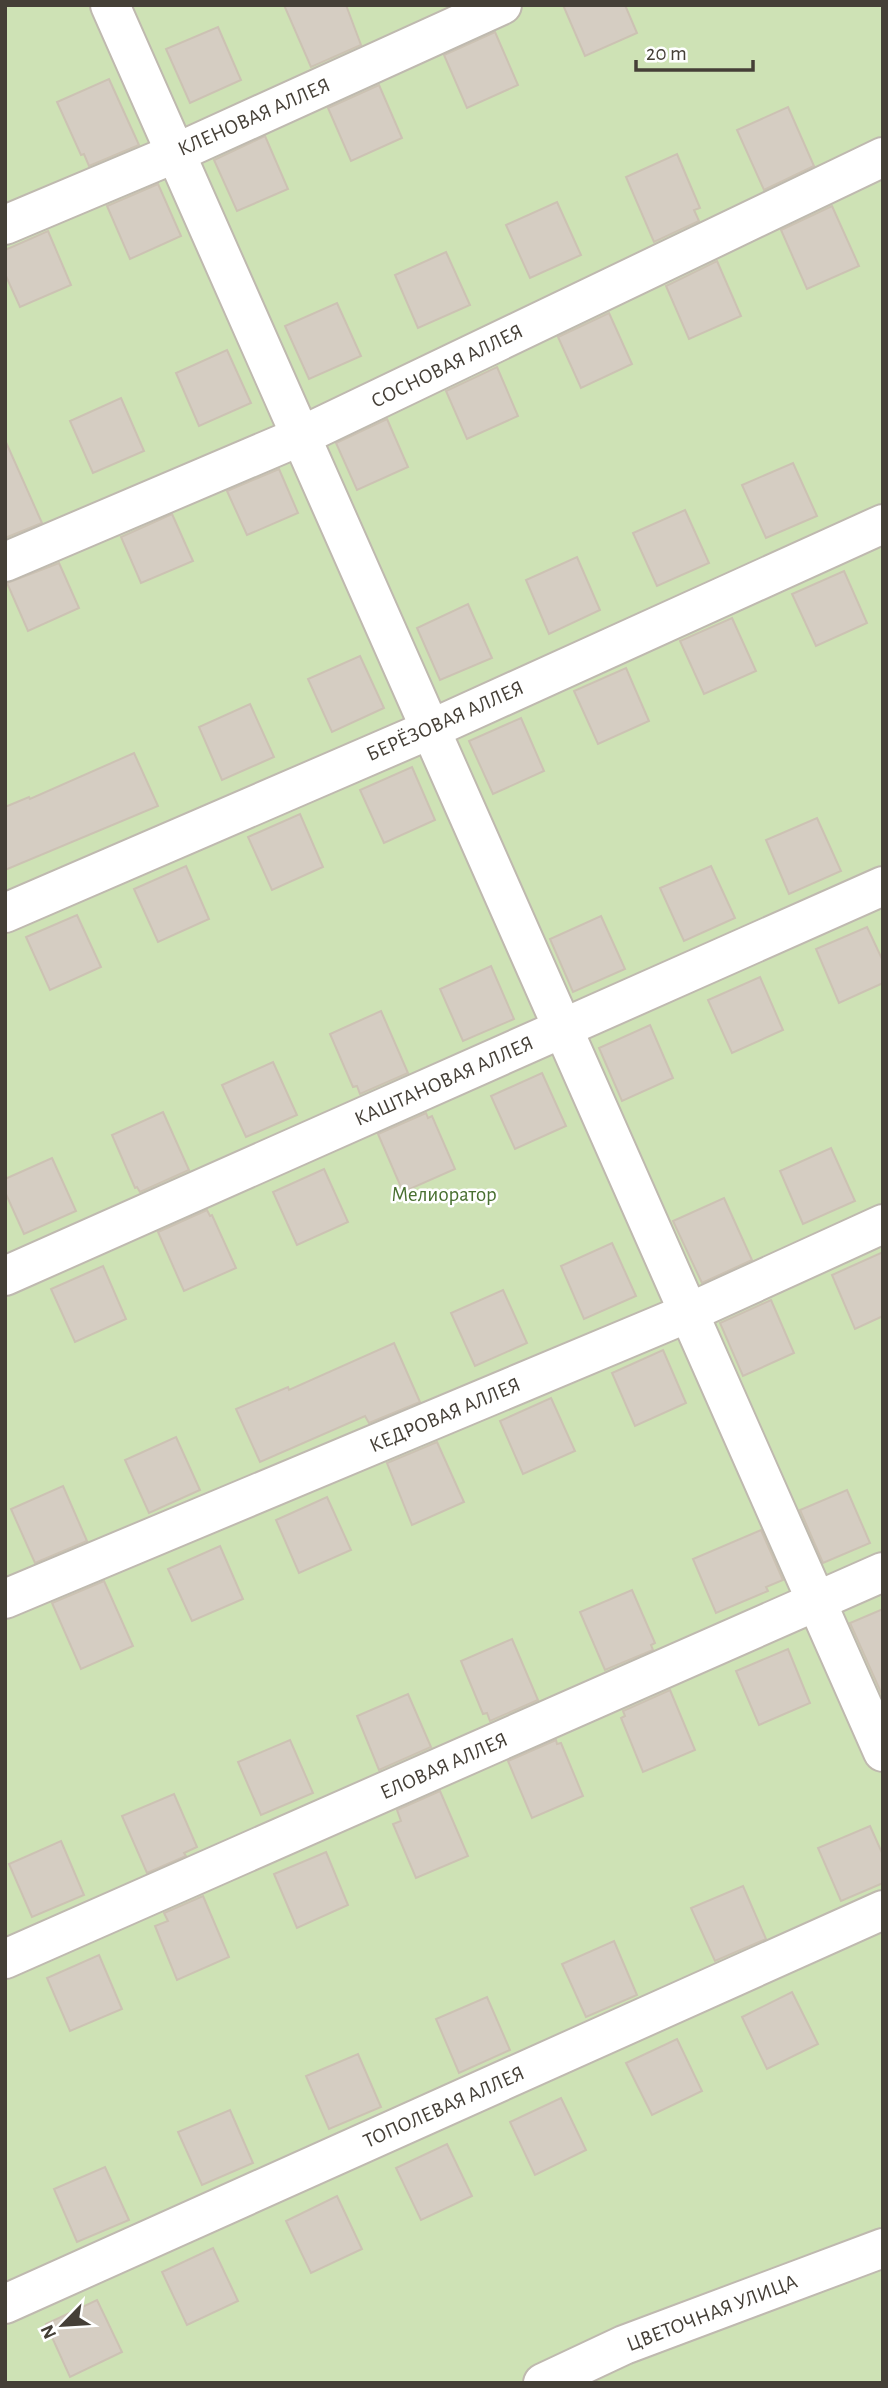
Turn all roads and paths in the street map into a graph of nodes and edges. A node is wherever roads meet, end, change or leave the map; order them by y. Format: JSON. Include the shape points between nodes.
{"nodes":[{"id":1,"x":110,"y":5,"type":"edge"},
{"id":2,"x":502,"y":5,"type":"edge"},
{"id":3,"x":176,"y":153,"type":"junction"},
{"id":4,"x":883,"y":157,"type":"edge"},
{"id":5,"x":5,"y":225,"type":"edge"},
{"id":6,"x":301,"y":436,"type":"junction"},
{"id":7,"x":883,"y":524,"type":"edge"},
{"id":8,"x":5,"y":562,"type":"edge"},
{"id":9,"x":430,"y":729,"type":"junction"},
{"id":10,"x":883,"y":886,"type":"edge"},
{"id":11,"x":5,"y":913,"type":"edge"},
{"id":12,"x":562,"y":1028,"type":"junction"},
{"id":13,"x":883,"y":1224,"type":"edge"},
{"id":14,"x":5,"y":1276,"type":"edge"},
{"id":15,"x":688,"y":1313,"type":"junction"},
{"id":16,"x":883,"y":1572,"type":"edge"},
{"id":17,"x":5,"y":1599,"type":"edge"},
{"id":18,"x":816,"y":1602,"type":"junction"},
{"id":19,"x":883,"y":1752,"type":"edge"},
{"id":20,"x":883,"y":1910,"type":"edge"},
{"id":21,"x":5,"y":1959,"type":"edge"},
{"id":22,"x":883,"y":2248,"type":"edge"},
{"id":23,"x":5,"y":2304,"type":"edge"},
{"id":24,"x":543,"y":2383,"type":"edge"}],
"edges":[{"from":1,"to":3,"type":"street"},
{"from":2,"to":3,"type":"street","name":"КЛЕНОВАЯ АЛЛЕЯ"},
{"from":3,"to":5,"type":"street","name":"КЛЕНОВАЯ АЛЛЕЯ"},
{"from":3,"to":6,"type":"street"},
{"from":4,"to":6,"type":"street","name":"СОСНОВАЯ АЛЛЕЯ"},
{"from":6,"to":8,"type":"street","name":"СОСНОВАЯ АЛЛЕЯ"},
{"from":6,"to":9,"type":"street"},
{"from":7,"to":9,"type":"street","name":"БЕРЁЗОВАЯ АЛЛЕЯ"},
{"from":9,"to":11,"type":"street","name":"БЕРЁЗОВАЯ АЛЛЕЯ"},
{"from":9,"to":12,"type":"street"},
{"from":10,"to":12,"type":"street","name":"КАШТАНОВАЯ АЛЛЕЯ"},
{"from":12,"to":14,"type":"street","name":"КАШТАНОВАЯ АЛЛЕЯ"},
{"from":12,"to":15,"type":"street"},
{"from":13,"to":15,"type":"street","name":"КЕДРОВАЯ АЛЛЕЯ"},
{"from":15,"to":17,"type":"street","name":"КЕДРОВАЯ АЛЛЕЯ"},
{"from":15,"to":18,"type":"street"},
{"from":16,"to":18,"type":"street","name":"ЕЛОВАЯ АЛЛЕЯ"},
{"from":18,"to":19,"type":"street"},
{"from":18,"to":21,"type":"street","name":"ЕЛОВАЯ АЛЛЕЯ"},
{"from":20,"to":23,"type":"street","name":"ТОПОЛЕВАЯ АЛЛЕЯ"},
{"from":22,"to":24,"type":"street","name":"ЦВЕТОЧНАЯ УЛИЦА","via":[[624,2345]]}]}
